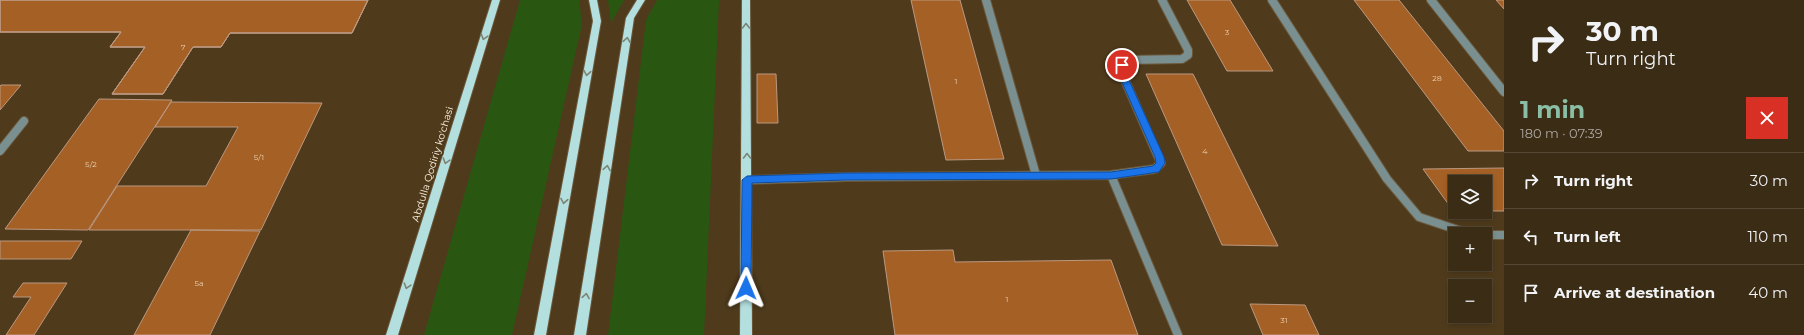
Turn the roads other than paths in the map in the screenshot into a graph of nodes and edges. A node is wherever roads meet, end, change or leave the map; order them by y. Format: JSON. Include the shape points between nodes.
{"nodes":[{"id":1,"x":496,"y":0,"type":"edge"},
{"id":2,"x":593,"y":0,"type":"edge"},
{"id":3,"x":641,"y":0,"type":"edge"},
{"id":4,"x":746,"y":0,"type":"edge"},
{"id":5,"x":986,"y":0,"type":"edge"},
{"id":6,"x":1162,"y":0,"type":"edge"},
{"id":7,"x":1272,"y":0,"type":"edge"},
{"id":8,"x":1431,"y":0,"type":"edge"},
{"id":9,"x":1504,"y":92,"type":"edge"},
{"id":10,"x":24,"y":121,"type":"dead end"},
{"id":11,"x":0,"y":151,"type":"edge"},
{"id":12,"x":1036,"y":175,"type":"junction"},
{"id":13,"x":1111,"y":175,"type":"junction"},
{"id":14,"x":747,"y":180,"type":"junction"},
{"id":15,"x":1449,"y":227,"type":"edge"},
{"id":16,"x":1492,"y":235,"type":"edge"},
{"id":17,"x":1504,"y":235,"type":"edge"},
{"id":18,"x":392,"y":335,"type":"edge"},
{"id":19,"x":540,"y":335,"type":"edge"},
{"id":20,"x":580,"y":335,"type":"edge"},
{"id":21,"x":746,"y":335,"type":"edge"},
{"id":22,"x":1178,"y":335,"type":"edge"}],
"edges":[{"from":1,"to":18,"type":"main road","name":"Abdulla Qodiriy ko'chasi","one_way":true},
{"from":2,"to":19,"type":"main road","one_way":true,"via":[[597,21]]},
{"from":20,"to":3,"type":"main road","one_way":true,"via":[[630,18]]},
{"from":14,"to":4,"type":"main road","one_way":true},
{"from":5,"to":12,"type":"lane"},
{"from":6,"to":13,"type":"lane","via":[[1188,50],[1188,55],[1182,59],[1128,60],[1122,65],[1121,71],[1161,163],[1156,169]]},
{"from":7,"to":15,"type":"lane","via":[[1387,179],[1419,217]]},
{"from":8,"to":9,"type":"lane"},
{"from":10,"to":11,"type":"lane"},
{"from":12,"to":13,"type":"lane"},
{"from":12,"to":14,"type":"lane","via":[[846,176]]},
{"from":13,"to":22,"type":"lane"},
{"from":14,"to":21,"type":"main road"},
{"from":16,"to":17,"type":"lane"}]}
